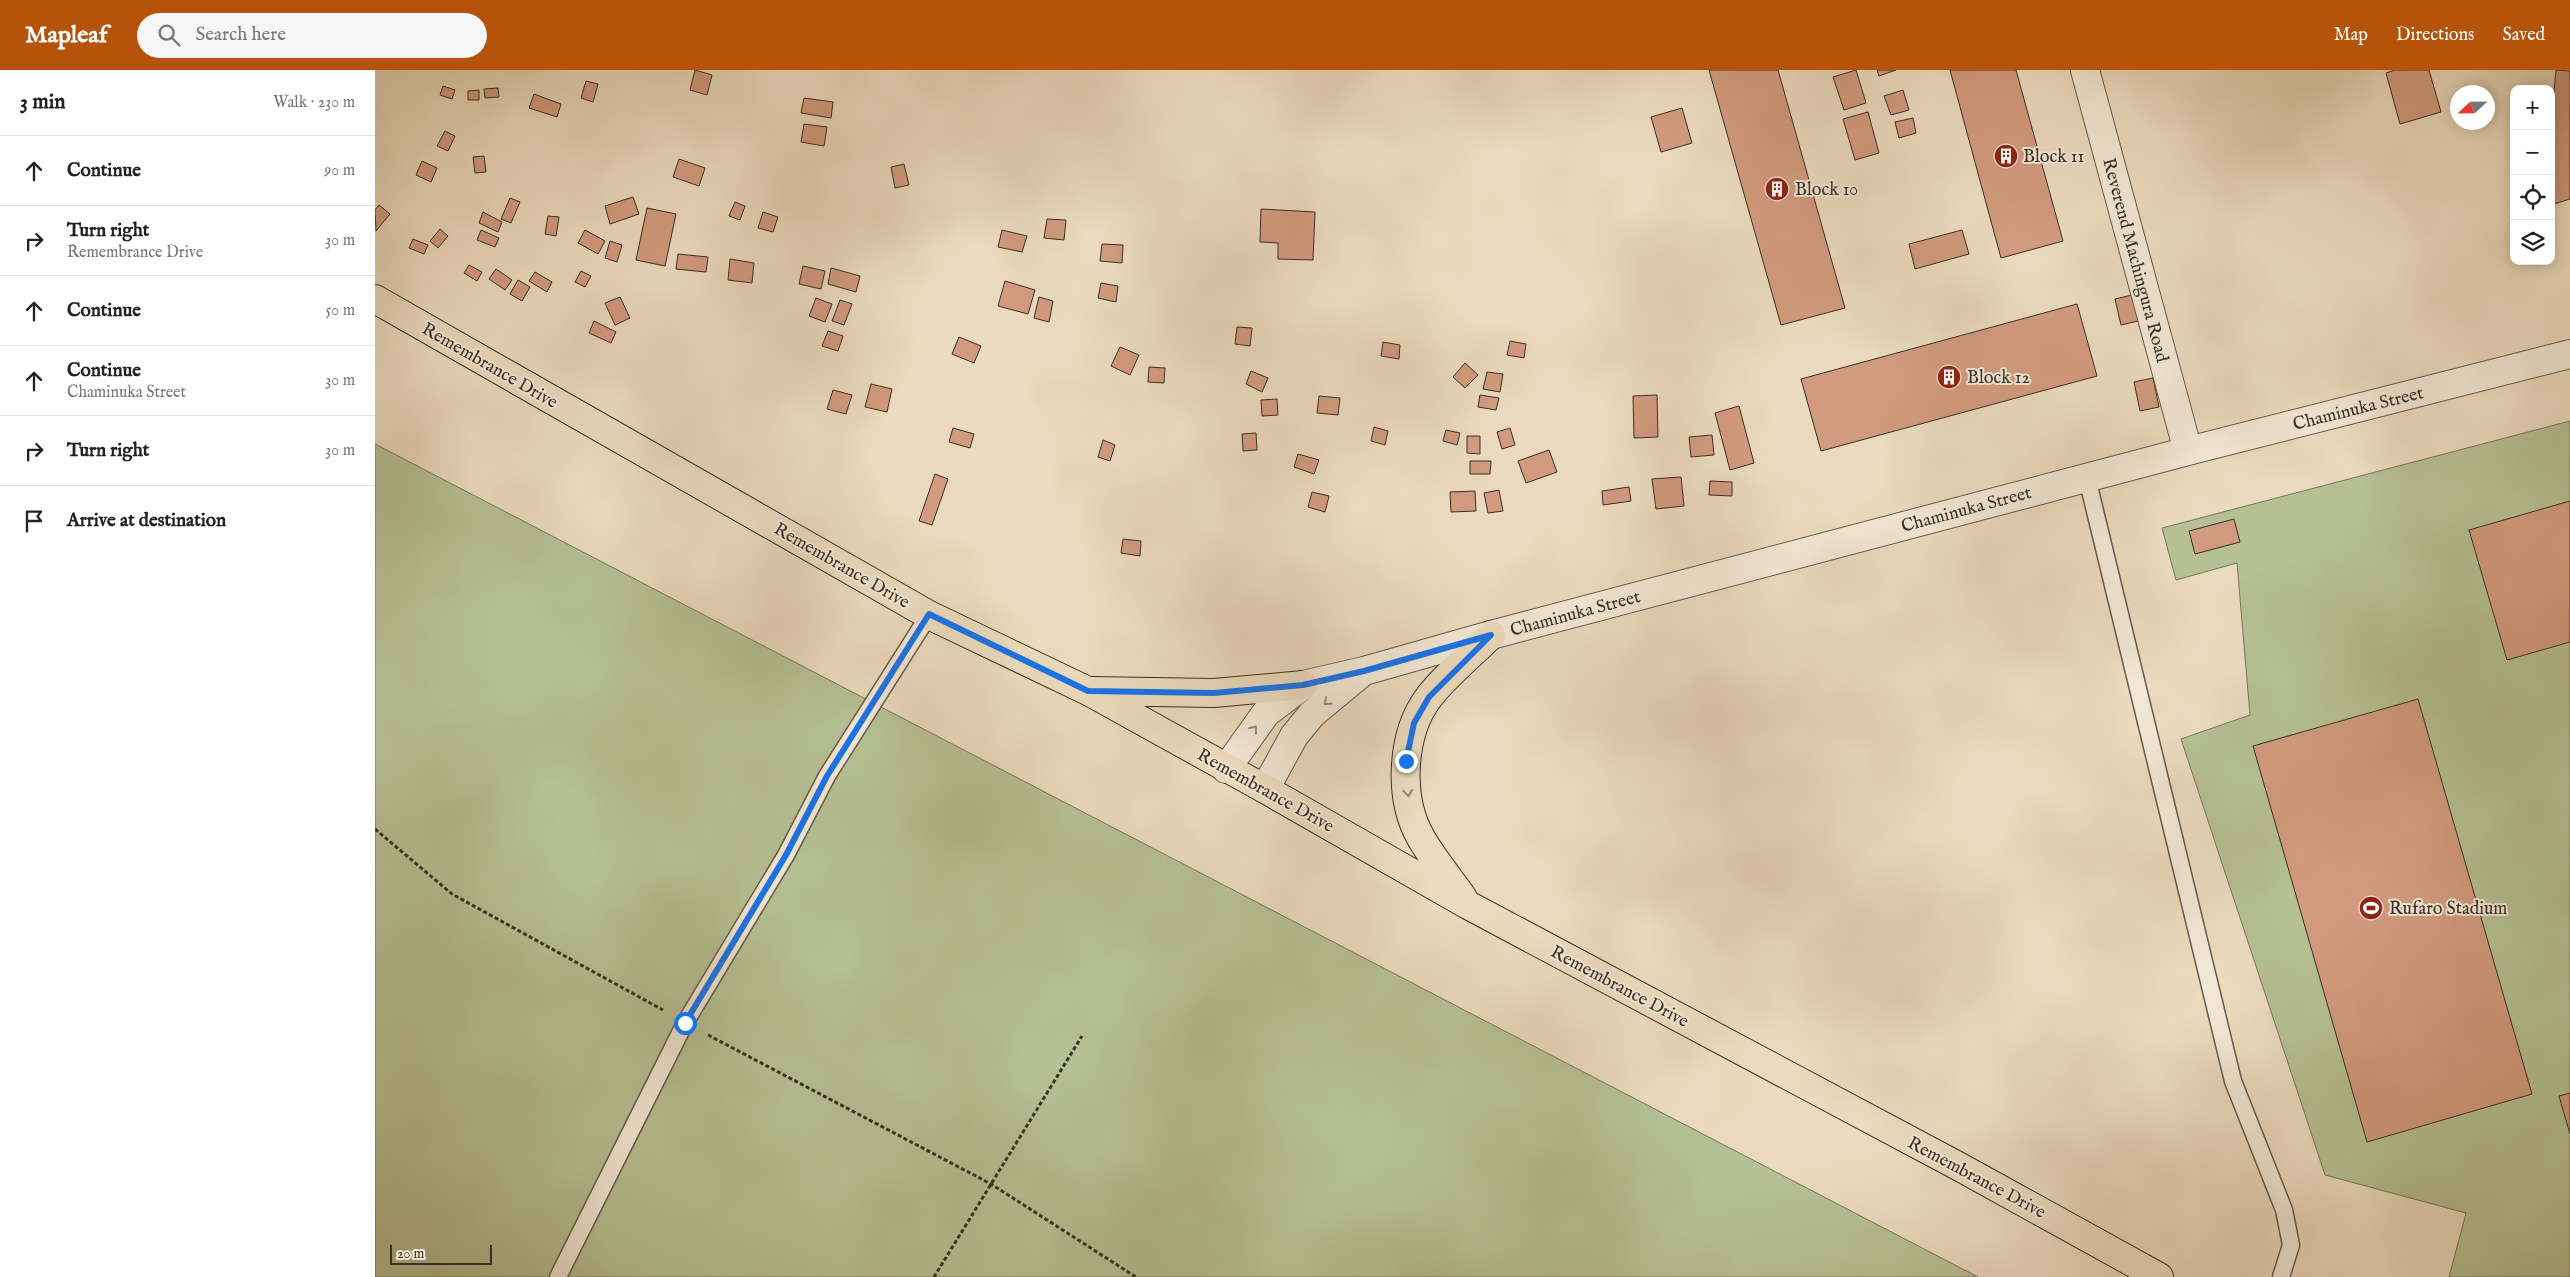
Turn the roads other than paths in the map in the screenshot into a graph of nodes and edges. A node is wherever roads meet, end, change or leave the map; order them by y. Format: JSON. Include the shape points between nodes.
{"nodes":[{"id":1,"x":2085,"y":70,"type":"edge"},
{"id":2,"x":375,"y":299,"type":"edge"},
{"id":3,"x":2570,"y":354,"type":"edge"},
{"id":4,"x":2188,"y":450,"type":"junction"},
{"id":5,"x":2087,"y":478,"type":"junction"},
{"id":6,"x":929,"y":614,"type":"junction"},
{"id":7,"x":1491,"y":635,"type":"junction"},
{"id":8,"x":1364,"y":671,"type":"junction"},
{"id":9,"x":1303,"y":685,"type":"junction"},
{"id":10,"x":1088,"y":691,"type":"junction"},
{"id":11,"x":1226,"y":768,"type":"junction"},
{"id":12,"x":1265,"y":789,"type":"junction"},
{"id":13,"x":1468,"y":905,"type":"junction"},
{"id":14,"x":558,"y":1277,"type":"edge"},
{"id":15,"x":2159,"y":1277,"type":"edge"},
{"id":16,"x":2281,"y":1277,"type":"edge"}],
"edges":[{"from":1,"to":4,"type":"street","name":"Reverend Machingura Road"},
{"from":2,"to":6,"type":"main road","name":"Remembrance Drive"},
{"from":3,"to":4,"type":"street","name":"Chaminuka Street"},
{"from":4,"to":5,"type":"street","name":"Chaminuka Street"},
{"from":5,"to":7,"type":"street","name":"Chaminuka Street"},
{"from":5,"to":16,"type":"lane","via":[[2233,1081],[2284,1210],[2291,1245]]},
{"from":6,"to":10,"type":"main road","name":"Remembrance Drive"},
{"from":6,"to":14,"type":"lane","via":[[827,776],[786,855],[685,1023]]},
{"from":7,"to":8,"type":"street","name":"Chaminuka Street"},
{"from":7,"to":13,"type":"main road","one_way":true,"via":[[1429,697],[1414,723],[1406,761],[1409,805],[1420,837]]},
{"from":8,"to":9,"type":"street","name":"Chaminuka Street"},
{"from":8,"to":12,"type":"street","one_way":true,"via":[[1312,714],[1295,736]]},
{"from":9,"to":10,"type":"main road","via":[[1214,693]]},
{"from":11,"to":9,"type":"street","one_way":true,"via":[[1267,713]]},
{"from":10,"to":11,"type":"main road","name":"Remembrance Drive"},
{"from":11,"to":12,"type":"main road","name":"Remembrance Drive"},
{"from":12,"to":13,"type":"main road","name":"Remembrance Drive"},
{"from":13,"to":15,"type":"main road","name":"Remembrance Drive"}]}
